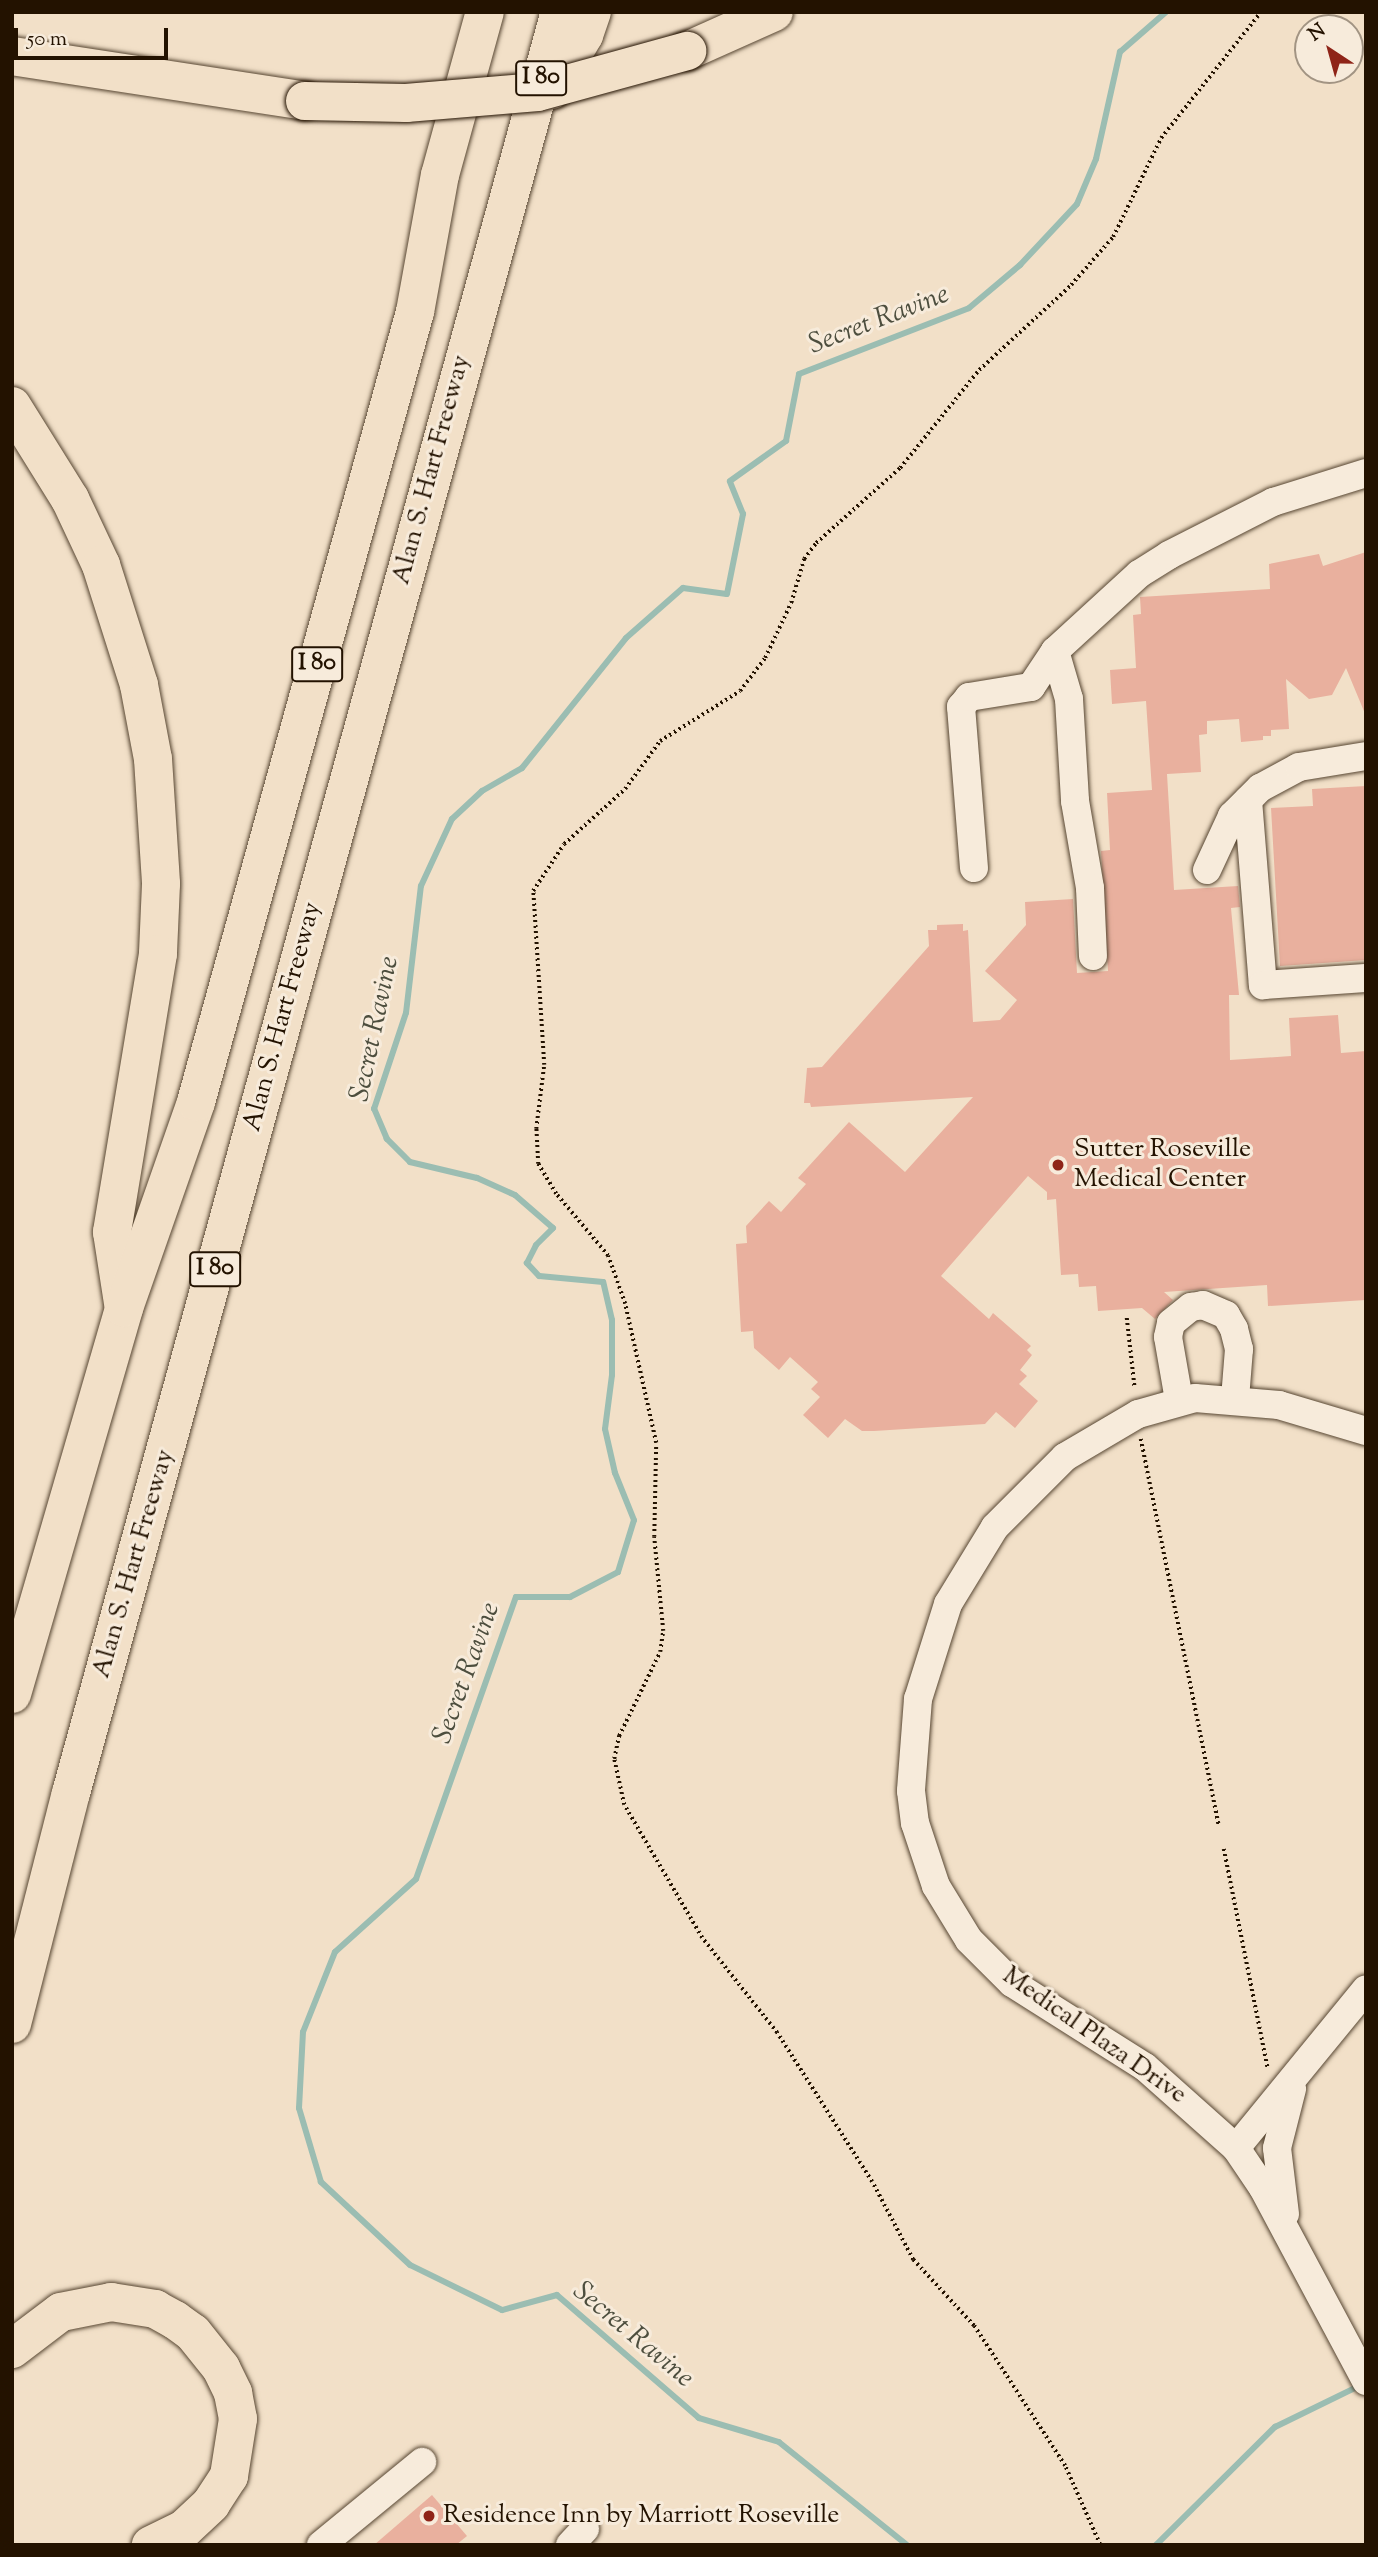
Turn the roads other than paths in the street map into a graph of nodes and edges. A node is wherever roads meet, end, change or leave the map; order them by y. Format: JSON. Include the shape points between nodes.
{"nodes":[{"id":1,"x":485,"y":12,"type":"edge"},
{"id":2,"x":561,"y":12,"type":"edge"},
{"id":3,"x":592,"y":12,"type":"edge"},
{"id":4,"x":774,"y":12,"type":"edge"},
{"id":5,"x":12,"y":56,"type":"edge"},
{"id":6,"x":521,"y":143,"type":"junction"},
{"id":7,"x":12,"y":406,"type":"edge"},
{"id":8,"x":1366,"y":473,"type":"edge"},
{"id":9,"x":1055,"y":651,"type":"junction"},
{"id":10,"x":1366,"y":756,"type":"edge"},
{"id":11,"x":1248,"y":800,"type":"junction"},
{"id":12,"x":974,"y":868,"type":"dead end"},
{"id":13,"x":1207,"y":870,"type":"dead end"},
{"id":14,"x":1093,"y":956,"type":"dead end"},
{"id":15,"x":1366,"y":978,"type":"edge"},
{"id":16,"x":124,"y":1308,"type":"junction"},
{"id":17,"x":1235,"y":1399,"type":"junction"},
{"id":18,"x":1179,"y":1400,"type":"junction"},
{"id":19,"x":1366,"y":1431,"type":"edge"},
{"id":20,"x":12,"y":1694,"type":"edge"},
{"id":21,"x":1366,"y":1989,"type":"edge"},
{"id":22,"x":12,"y":2024,"type":"edge"},
{"id":23,"x":1300,"y":2070,"type":"junction"},
{"id":24,"x":1236,"y":2148,"type":"junction"},
{"id":25,"x":1288,"y":2232,"type":"junction"},
{"id":26,"x":12,"y":2349,"type":"edge"},
{"id":27,"x":1366,"y":2381,"type":"edge"},
{"id":28,"x":422,"y":2462,"type":"dead end"},
{"id":29,"x":151,"y":2545,"type":"edge"},
{"id":30,"x":321,"y":2545,"type":"edge"}],
"edges":[{"from":1,"to":16,"type":"highway","number":"I 80","via":[[440,175],[415,312],[196,1102]]},
{"from":2,"to":6,"type":"highway","name":"Alan S. Hart Freeway","number":"I 80"},
{"from":3,"to":6,"type":"highway","via":[[584,35]]},
{"from":4,"to":5,"type":"highway","bridge":true,"via":[[687,51],[538,92],[406,103],[305,101]]},
{"from":6,"to":22,"type":"highway","name":"Alan S. Hart Freeway","number":"I 80"},
{"from":7,"to":16,"type":"highway","via":[[70,499],[101,565],[139,685],[153,759],[160,846],[158,954],[112,1231]]},
{"from":8,"to":9,"type":"street","via":[[1273,502],[1169,555],[1139,574]]},
{"from":9,"to":12,"type":"street","via":[[1031,687],[969,696],[961,707]]},
{"from":9,"to":14,"type":"street","via":[[1069,699],[1075,802],[1090,888]]},
{"from":10,"to":11,"type":"street","via":[[1298,766]]},
{"from":11,"to":13,"type":"street","via":[[1222,833]]},
{"from":11,"to":15,"type":"street","via":[[1263,985],[1310,973]]},
{"from":16,"to":20,"type":"highway","number":"I 80"},
{"from":17,"to":18,"type":"street","name":"Medical Plaza Drive"},
{"from":17,"to":18,"type":"street","via":[[1239,1349],[1234,1329],[1215,1307],[1191,1307],[1171,1324],[1168,1337]]},
{"from":17,"to":19,"type":"street","name":"Medical Plaza Drive","via":[[1279,1405]]},
{"from":18,"to":24,"type":"street","name":"Medical Plaza Drive","via":[[1138,1413],[1065,1457],[1021,1496],[963,1576],[934,1640],[918,1699],[911,1760],[915,1823],[950,1913],[989,1961],[1040,2002],[1145,2067]]},
{"from":21,"to":23,"type":"street"},
{"from":23,"to":24,"type":"street"},
{"from":23,"to":25,"type":"street","via":[[1277,2148]]},
{"from":24,"to":25,"type":"street","name":"Medical Plaza Drive"},
{"from":25,"to":27,"type":"street","name":"Medical Plaza Drive"},
{"from":26,"to":29,"type":"highway","via":[[61,2312],[111,2302],[156,2309],[175,2320],[193,2333],[222,2368],[238,2419],[229,2476],[211,2504],[184,2529]]},
{"from":28,"to":30,"type":"street"}]}
